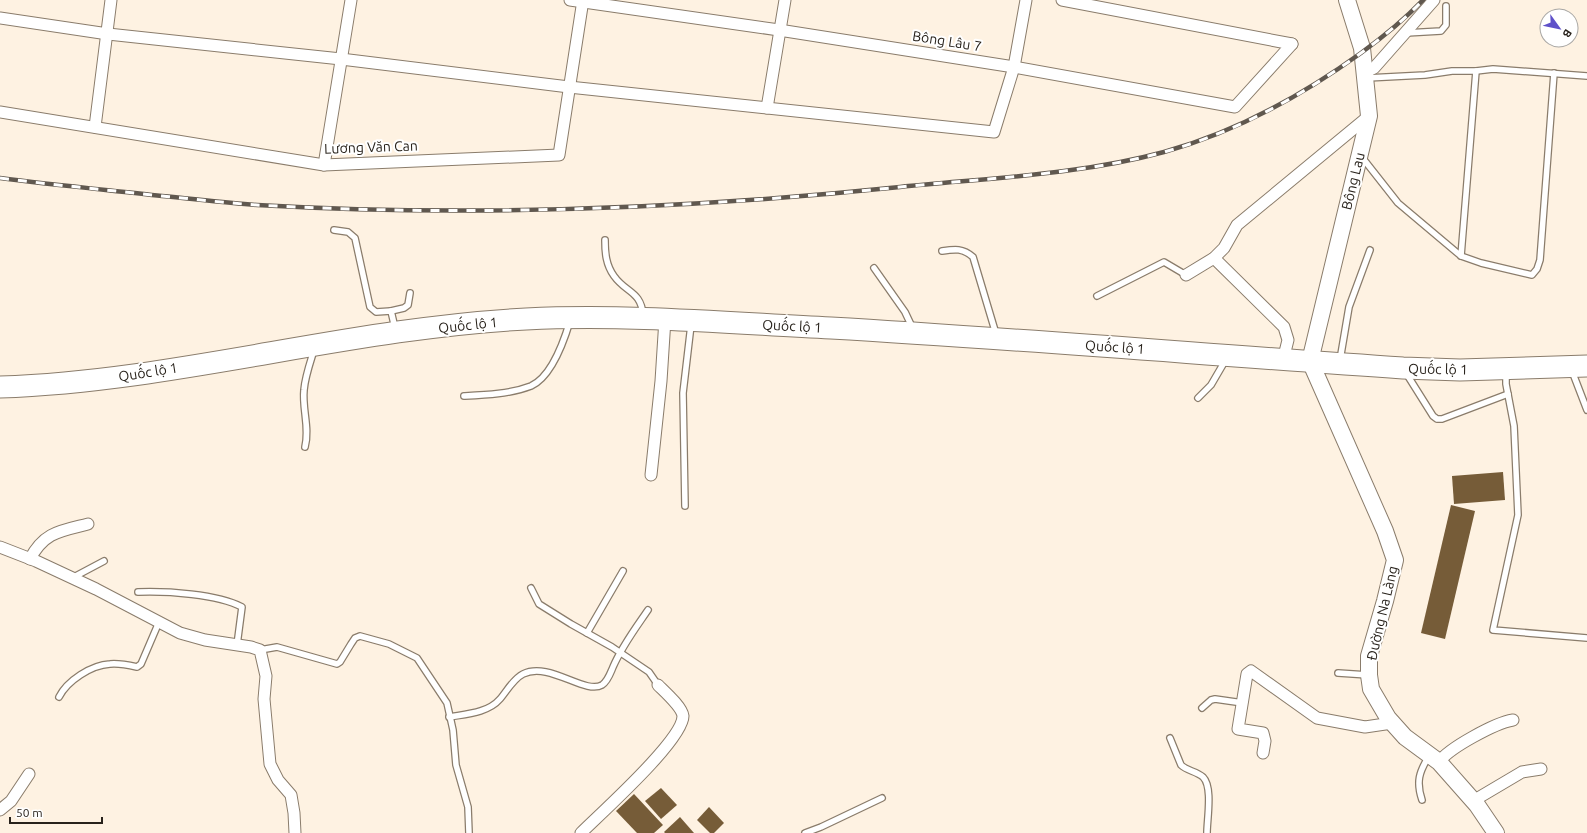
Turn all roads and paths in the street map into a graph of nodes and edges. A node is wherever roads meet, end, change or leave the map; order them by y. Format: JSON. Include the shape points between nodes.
{"nodes":[{"id":1,"x":111,"y":0,"type":"edge"},
{"id":2,"x":351,"y":0,"type":"edge"},
{"id":3,"x":570,"y":0,"type":"edge"},
{"id":4,"x":785,"y":0,"type":"edge"},
{"id":5,"x":1026,"y":0,"type":"edge"},
{"id":6,"x":1062,"y":0,"type":"edge"},
{"id":7,"x":1347,"y":0,"type":"edge"},
{"id":8,"x":1434,"y":0,"type":"edge"},
{"id":9,"x":582,"y":1,"type":"edge"},
{"id":10,"x":1446,"y":6,"type":"dead end"},
{"id":11,"x":0,"y":18,"type":"edge"},
{"id":12,"x":779,"y":30,"type":"junction"},
{"id":13,"x":1404,"y":33,"type":"junction"},
{"id":14,"x":108,"y":34,"type":"junction"},
{"id":15,"x":341,"y":59,"type":"junction"},
{"id":16,"x":1014,"y":67,"type":"junction"},
{"id":17,"x":1476,"y":72,"type":"junction"},
{"id":18,"x":1554,"y":73,"type":"junction"},
{"id":19,"x":1364,"y":76,"type":"junction"},
{"id":20,"x":1587,"y":76,"type":"edge"},
{"id":21,"x":569,"y":87,"type":"junction"},
{"id":22,"x":767,"y":108,"type":"junction"},
{"id":23,"x":0,"y":112,"type":"edge"},
{"id":24,"x":1369,"y":116,"type":"junction"},
{"id":25,"x":95,"y":127,"type":"junction"},
{"id":26,"x":1360,"y":154,"type":"junction"},
{"id":27,"x":324,"y":165,"type":"junction"},
{"id":28,"x":334,"y":230,"type":"dead end"},
{"id":29,"x":605,"y":240,"type":"dead end"},
{"id":30,"x":1370,"y":250,"type":"dead end"},
{"id":31,"x":942,"y":251,"type":"dead end"},
{"id":32,"x":1461,"y":256,"type":"junction"},
{"id":33,"x":1214,"y":258,"type":"junction"},
{"id":34,"x":874,"y":268,"type":"dead end"},
{"id":35,"x":1186,"y":275,"type":"joint"},
{"id":36,"x":410,"y":293,"type":"dead end"},
{"id":37,"x":1097,"y":296,"type":"dead end"},
{"id":38,"x":391,"y":311,"type":"junction"},
{"id":39,"x":643,"y":318,"type":"junction"},
{"id":40,"x":571,"y":319,"type":"junction"},
{"id":41,"x":665,"y":319,"type":"junction"},
{"id":42,"x":692,"y":321,"type":"junction"},
{"id":43,"x":396,"y":333,"type":"junction"},
{"id":44,"x":915,"y":333,"type":"junction"},
{"id":45,"x":998,"y":339,"type":"junction"},
{"id":46,"x":316,"y":344,"type":"junction"},
{"id":47,"x":1228,"y":355,"type":"junction"},
{"id":48,"x":1283,"y":360,"type":"junction"},
{"id":49,"x":1310,"y":361,"type":"junction"},
{"id":50,"x":1339,"y":364,"type":"junction"},
{"id":51,"x":1579,"y":366,"type":"edge"},
{"id":52,"x":1403,"y":368,"type":"junction"},
{"id":53,"x":1506,"y":369,"type":"junction"},
{"id":54,"x":0,"y":387,"type":"edge"},
{"id":55,"x":1508,"y":394,"type":"junction"},
{"id":56,"x":464,"y":396,"type":"dead end"},
{"id":57,"x":1198,"y":398,"type":"dead end"},
{"id":58,"x":1587,"y":410,"type":"edge"},
{"id":59,"x":305,"y":447,"type":"dead end"},
{"id":60,"x":651,"y":474,"type":"dead end"},
{"id":61,"x":686,"y":506,"type":"dead end"},
{"id":62,"x":88,"y":524,"type":"dead end"},
{"id":63,"x":0,"y":547,"type":"edge"},
{"id":64,"x":30,"y":559,"type":"junction"},
{"id":65,"x":104,"y":561,"type":"dead end"},
{"id":66,"x":623,"y":571,"type":"dead end"},
{"id":67,"x":72,"y":578,"type":"junction"},
{"id":68,"x":530,"y":588,"type":"dead end"},
{"id":69,"x":138,"y":592,"type":"dead end"},
{"id":70,"x":648,"y":610,"type":"dead end"},
{"id":71,"x":159,"y":622,"type":"junction"},
{"id":72,"x":586,"y":633,"type":"junction"},
{"id":73,"x":1587,"y":638,"type":"edge"},
{"id":74,"x":237,"y":646,"type":"junction"},
{"id":75,"x":260,"y":650,"type":"junction"},
{"id":76,"x":619,"y":652,"type":"junction"},
{"id":77,"x":1338,"y":673,"type":"dead end"},
{"id":78,"x":1369,"y":675,"type":"junction"},
{"id":79,"x":658,"y":685,"type":"joint"},
{"id":80,"x":59,"y":697,"type":"dead end"},
{"id":81,"x":1243,"y":703,"type":"junction"},
{"id":82,"x":1202,"y":708,"type":"dead end"},
{"id":83,"x":449,"y":717,"type":"junction"},
{"id":84,"x":1513,"y":720,"type":"dead end"},
{"id":85,"x":1392,"y":723,"type":"junction"},
{"id":86,"x":1170,"y":738,"type":"dead end"},
{"id":87,"x":1263,"y":753,"type":"dead end"},
{"id":88,"x":1434,"y":759,"type":"junction"},
{"id":89,"x":1541,"y":769,"type":"dead end"},
{"id":90,"x":29,"y":774,"type":"dead end"},
{"id":91,"x":882,"y":798,"type":"dead end"},
{"id":92,"x":1422,"y":800,"type":"dead end"},
{"id":93,"x":1472,"y":801,"type":"junction"},
{"id":94,"x":0,"y":810,"type":"edge"},
{"id":95,"x":823,"y":830,"type":"edge"},
{"id":96,"x":1491,"y":831,"type":"edge"},
{"id":97,"x":294,"y":833,"type":"edge"},
{"id":98,"x":469,"y":833,"type":"edge"},
{"id":99,"x":581,"y":833,"type":"edge"},
{"id":100,"x":805,"y":833,"type":"edge"},
{"id":101,"x":1207,"y":833,"type":"edge"}],
"edges":[{"from":1,"to":14,"type":"street"},
{"from":2,"to":15,"type":"street"},
{"from":3,"to":9,"type":"street","name":"Bông Lâu 7"},
{"from":4,"to":12,"type":"street"},
{"from":5,"to":16,"type":"street"},
{"from":6,"to":16,"type":"street","name":"Bông Lâu 7","via":[[1292,44],[1234,107]]},
{"from":7,"to":19,"type":"main road","name":"Bông Lau","via":[[1362,48]]},
{"from":8,"to":13,"type":"street"},
{"from":9,"to":12,"type":"street","name":"Bông Lâu 7"},
{"from":9,"to":21,"type":"street"},
{"from":10,"to":13,"type":"lane","via":[[1446,25],[1442,31]]},
{"from":11,"to":14,"type":"street"},
{"from":12,"to":16,"type":"street","name":"Bông Lâu 7"},
{"from":12,"to":22,"type":"street"},
{"from":13,"to":19,"type":"street"},
{"from":14,"to":15,"type":"street"},
{"from":14,"to":25,"type":"street"},
{"from":15,"to":21,"type":"street"},
{"from":15,"to":27,"type":"street"},
{"from":16,"to":22,"type":"street","via":[[994,132]]},
{"from":17,"to":18,"type":"lane","via":[[1493,69]]},
{"from":17,"to":19,"type":"lane"},
{"from":17,"to":32,"type":"lane"},
{"from":18,"to":20,"type":"lane"},
{"from":18,"to":32,"type":"lane","via":[[1544,212],[1537,269],[1532,275],[1525,274]]},
{"from":19,"to":24,"type":"main road","name":"Bông Lau"},
{"from":21,"to":22,"type":"street"},
{"from":21,"to":27,"type":"street","name":"Lương Văn Can","via":[[558,155]]},
{"from":23,"to":25,"type":"street","name":"Lương Văn Can"},
{"from":24,"to":26,"type":"main road","name":"Bông Lau"},
{"from":24,"to":33,"type":"street","via":[[1237,225],[1224,248]]},
{"from":25,"to":27,"type":"street","name":"Lương Văn Can"},
{"from":26,"to":32,"type":"lane","via":[[1398,203]]},
{"from":26,"to":49,"type":"main road","name":"Bông Lau"},
{"from":28,"to":38,"type":"lane","via":[[348,232],[355,238],[370,307],[376,312]]},
{"from":29,"to":39,"type":"lane","via":[[605,256],[609,266],[614,276],[639,299]]},
{"from":30,"to":50,"type":"lane","via":[[1349,307]]},
{"from":31,"to":45,"type":"lane","via":[[957,249],[973,257]]},
{"from":33,"to":35,"type":"street"},
{"from":33,"to":48,"type":"street","via":[[1284,327],[1288,340]]},
{"from":34,"to":44,"type":"lane","via":[[905,312]]},
{"from":35,"to":37,"type":"lane","via":[[1164,262]]},
{"from":36,"to":38,"type":"lane","via":[[408,305]]},
{"from":38,"to":43,"type":"lane"},
{"from":39,"to":40,"type":"highway","name":"Quốc lộ 1"},
{"from":39,"to":41,"type":"highway","name":"Quốc lộ 1"},
{"from":40,"to":43,"type":"highway","name":"Quốc lộ 1","via":[[526,319]]},
{"from":40,"to":56,"type":"lane","via":[[556,358],[545,374],[532,385],[497,394]]},
{"from":41,"to":42,"type":"highway","name":"Quốc lộ 1"},
{"from":41,"to":60,"type":"street"},
{"from":42,"to":44,"type":"highway","name":"Quốc lộ 1"},
{"from":42,"to":61,"type":"lane","via":[[683,393]]},
{"from":43,"to":46,"type":"highway","name":"Quốc lộ 1"},
{"from":44,"to":45,"type":"highway","name":"Quốc lộ 1"},
{"from":45,"to":47,"type":"highway","name":"Quốc lộ 1"},
{"from":46,"to":54,"type":"highway","name":"Quốc lộ 1","via":[[131,375]]},
{"from":46,"to":59,"type":"lane","via":[[304,390],[308,438]]},
{"from":47,"to":48,"type":"highway","name":"Quốc lộ 1"},
{"from":47,"to":57,"type":"lane","via":[[1210,385]]},
{"from":48,"to":49,"type":"highway","name":"Quốc lộ 1"},
{"from":49,"to":50,"type":"highway","name":"Quốc lộ 1"},
{"from":49,"to":78,"type":"main road","name":"Đường Na Làng","via":[[1385,531],[1394,560],[1391,580],[1369,656]]},
{"from":50,"to":52,"type":"highway","name":"Quốc lộ 1"},
{"from":51,"to":53,"type":"highway","name":"Quốc lộ 1"},
{"from":51,"to":58,"type":"lane"},
{"from":52,"to":53,"type":"highway","name":"Quốc lộ 1"},
{"from":52,"to":55,"type":"lane","via":[[1437,419]]},
{"from":53,"to":55,"type":"lane"},
{"from":55,"to":73,"type":"lane","via":[[1514,426],[1518,515],[1493,630]]},
{"from":62,"to":64,"type":"street","via":[[49,535],[36,547]]},
{"from":63,"to":64,"type":"street"},
{"from":64,"to":67,"type":"street"},
{"from":65,"to":67,"type":"lane"},
{"from":66,"to":72,"type":"lane"},
{"from":67,"to":71,"type":"street"},
{"from":68,"to":72,"type":"lane","via":[[539,604]]},
{"from":69,"to":74,"type":"lane","via":[[230,600],[242,607]]},
{"from":70,"to":76,"type":"lane"},
{"from":71,"to":74,"type":"street","via":[[180,633]]},
{"from":71,"to":80,"type":"lane","via":[[138,667],[104,664],[87,671],[62,690]]},
{"from":72,"to":76,"type":"lane"},
{"from":74,"to":75,"type":"street"},
{"from":75,"to":83,"type":"lane","via":[[277,647],[337,664],[360,636],[389,644],[417,658],[447,703]]},
{"from":75,"to":97,"type":"street","via":[[266,676],[264,699],[270,764],[278,780],[291,795]]},
{"from":76,"to":79,"type":"lane","via":[[649,672]]},
{"from":76,"to":83,"type":"lane","via":[[608,679],[601,685],[591,688],[548,672],[523,674],[494,705],[484,710]]},
{"from":77,"to":78,"type":"lane"},
{"from":78,"to":85,"type":"main road","name":"Đường Na Làng","via":[[1371,689]]},
{"from":79,"to":99,"type":"street","via":[[680,707],[683,714],[682,725],[651,764]]},
{"from":81,"to":82,"type":"lane","via":[[1215,699]]},
{"from":81,"to":85,"type":"street","via":[[1248,674],[1251,671],[1317,718],[1365,727]]},
{"from":81,"to":87,"type":"street","via":[[1238,729],[1263,732]]},
{"from":83,"to":98,"type":"lane","via":[[453,730],[456,765],[468,807]]},
{"from":84,"to":88,"type":"street","via":[[1493,727]]},
{"from":85,"to":88,"type":"main road","name":"Đường Na Làng","via":[[1405,738]]},
{"from":86,"to":101,"type":"lane","via":[[1181,765],[1196,772],[1208,786]]},
{"from":88,"to":92,"type":"lane","via":[[1421,770],[1418,779]]},
{"from":88,"to":93,"type":"main road","name":"Đường Na Làng"},
{"from":89,"to":93,"type":"street","via":[[1522,772]]},
{"from":90,"to":94,"type":"street","via":[[11,801]]},
{"from":91,"to":95,"type":"lane"},
{"from":93,"to":96,"type":"main road","name":"Đường Na Làng"},
{"from":95,"to":100,"type":"lane"}]}
